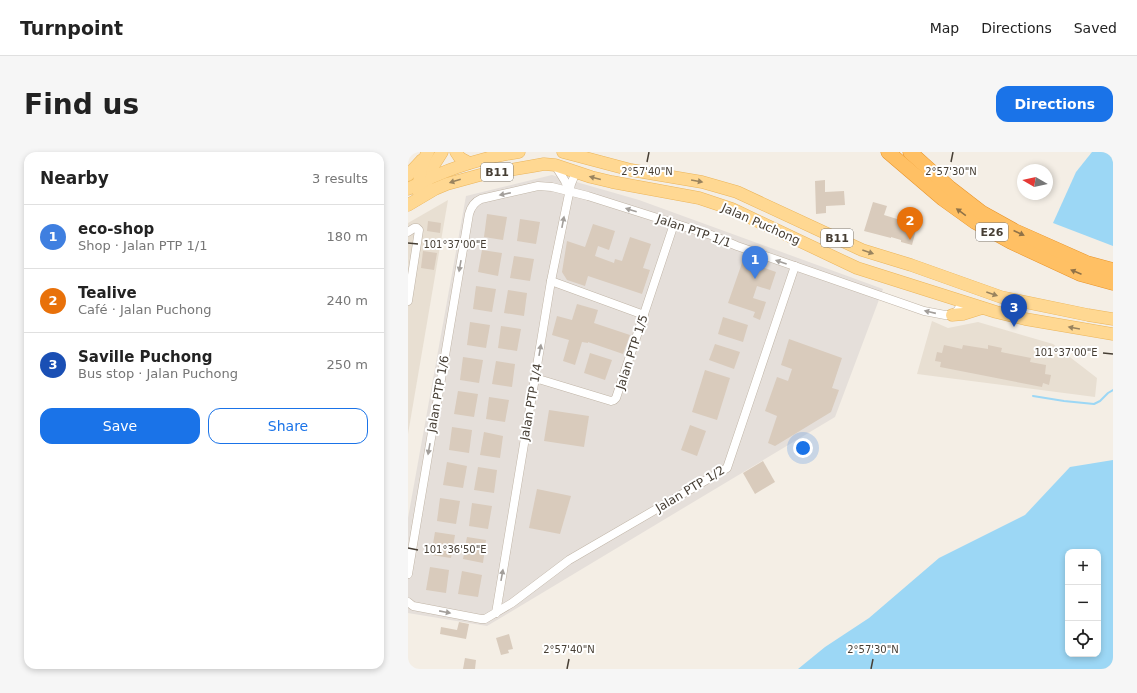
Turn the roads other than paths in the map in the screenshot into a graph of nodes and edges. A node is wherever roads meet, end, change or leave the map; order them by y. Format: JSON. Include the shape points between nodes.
{"nodes":[{"id":1,"x":442,"y":152,"type":"edge"},
{"id":2,"x":456,"y":152,"type":"edge"},
{"id":3,"x":519,"y":152,"type":"edge"},
{"id":4,"x":563,"y":152,"type":"edge"},
{"id":5,"x":888,"y":152,"type":"edge"},
{"id":6,"x":910,"y":152,"type":"edge"},
{"id":7,"x":426,"y":154,"type":"edge"},
{"id":8,"x":591,"y":160,"type":"junction"},
{"id":9,"x":469,"y":163,"type":"junction"},
{"id":10,"x":555,"y":165,"type":"junction"},
{"id":11,"x":576,"y":172,"type":"junction"},
{"id":12,"x":408,"y":175,"type":"edge"},
{"id":13,"x":418,"y":185,"type":"edge"},
{"id":14,"x":570,"y":192,"type":"junction"},
{"id":15,"x":416,"y":200,"type":"edge"},
{"id":16,"x":468,"y":214,"type":"joint"},
{"id":17,"x":674,"y":224,"type":"junction"},
{"id":18,"x":411,"y":230,"type":"edge"},
{"id":19,"x":795,"y":266,"type":"junction"},
{"id":20,"x":911,"y":266,"type":"junction"},
{"id":21,"x":1113,"y":270,"type":"edge"},
{"id":22,"x":551,"y":281,"type":"junction"},
{"id":23,"x":1113,"y":283,"type":"edge"},
{"id":24,"x":408,"y":301,"type":"edge"},
{"id":25,"x":962,"y":302,"type":"junction"},
{"id":26,"x":982,"y":308,"type":"junction"},
{"id":27,"x":644,"y":315,"type":"junction"},
{"id":28,"x":952,"y":315,"type":"junction"},
{"id":29,"x":1113,"y":319,"type":"edge"},
{"id":30,"x":1113,"y":334,"type":"edge"},
{"id":31,"x":535,"y":378,"type":"junction"},
{"id":32,"x":408,"y":574,"type":"edge"},
{"id":33,"x":408,"y":602,"type":"edge"},
{"id":34,"x":496,"y":613,"type":"junction"}],
"edges":[{"from":1,"to":13,"type":"main road"},
{"from":2,"to":9,"type":"main road"},
{"from":3,"to":9,"type":"main road","number":"B11"},
{"from":4,"to":8,"type":"main road","name":"Jalan Puchong","number":"B11"},
{"from":23,"to":5,"type":"highway","number":"E26","one_way":true,"via":[[1080,274],[975,222],[942,199]]},
{"from":6,"to":21,"type":"highway","number":"E26","one_way":true,"via":[[981,212],[1015,231],[1087,263]]},
{"from":7,"to":12,"type":"main road"},
{"from":7,"to":13,"type":"main road"},
{"from":8,"to":11,"type":"main road","via":[[579,164]]},
{"from":8,"to":20,"type":"main road","name":"Jalan Puchong","number":"B11","one_way":true,"via":[[631,170],[702,182],[737,192],[862,250]]},
{"from":9,"to":13,"type":"main road","number":"B11","via":[[443,172]]},
{"from":10,"to":11,"type":"main road","name":"Jalan Puchong","number":"B11"},
{"from":10,"to":14,"type":"street"},
{"from":10,"to":15,"type":"main road","name":"Jalan Puchong","number":"B11","one_way":true,"via":[[544,164],[480,175],[447,184]]},
{"from":11,"to":14,"type":"street","name":"Jalan PTP 1/4"},
{"from":25,"to":11,"type":"main road","name":"Jalan Puchong","number":"B11","one_way":true,"via":[[857,268],[732,209],[699,198],[612,182]]},
{"from":13,"to":15,"type":"main road"},
{"from":14,"to":16,"type":"street","name":"Jalan PTP 1/1","one_way":true,"via":[[546,186],[531,188],[476,201]]},
{"from":17,"to":14,"type":"street","name":"Jalan PTP 1/1","one_way":true},
{"from":22,"to":14,"type":"street","name":"Jalan PTP 1/4","one_way":true},
{"from":16,"to":32,"type":"street","name":"Jalan PTP 1/6","one_way":true},
{"from":19,"to":17,"type":"street","name":"Jalan PTP 1/1","one_way":true},
{"from":17,"to":27,"type":"street","name":"Jalan PTP 1/5"},
{"from":18,"to":24,"type":"street","via":[[419,230]]},
{"from":28,"to":19,"type":"street","name":"Jalan PTP 1/1","one_way":true,"via":[[924,311]]},
{"from":19,"to":34,"type":"street","name":"Jalan PTP 1/2","via":[[727,468],[569,560]]},
{"from":20,"to":25,"type":"main road","via":[[957,286],[962,294]]},
{"from":20,"to":29,"type":"main road","name":"Jalan Puchong","number":"B11","one_way":true,"via":[[1001,297]]},
{"from":22,"to":27,"type":"street"},
{"from":31,"to":22,"type":"street","name":"Jalan PTP 1/4","one_way":true},
{"from":25,"to":26,"type":"main road","name":"Jalan Puchong","number":"B11"},
{"from":25,"to":28,"type":"street"},
{"from":26,"to":28,"type":"main road"},
{"from":30,"to":26,"type":"main road","name":"Jalan Puchong","number":"B11","one_way":true,"via":[[1025,319]]},
{"from":27,"to":31,"type":"street","name":"Jalan PTP 1/5","via":[[614,400]]},
{"from":34,"to":31,"type":"street","name":"Jalan PTP 1/4","one_way":true},
{"from":33,"to":34,"type":"street","one_way":true,"via":[[413,606],[481,619]]}]}
